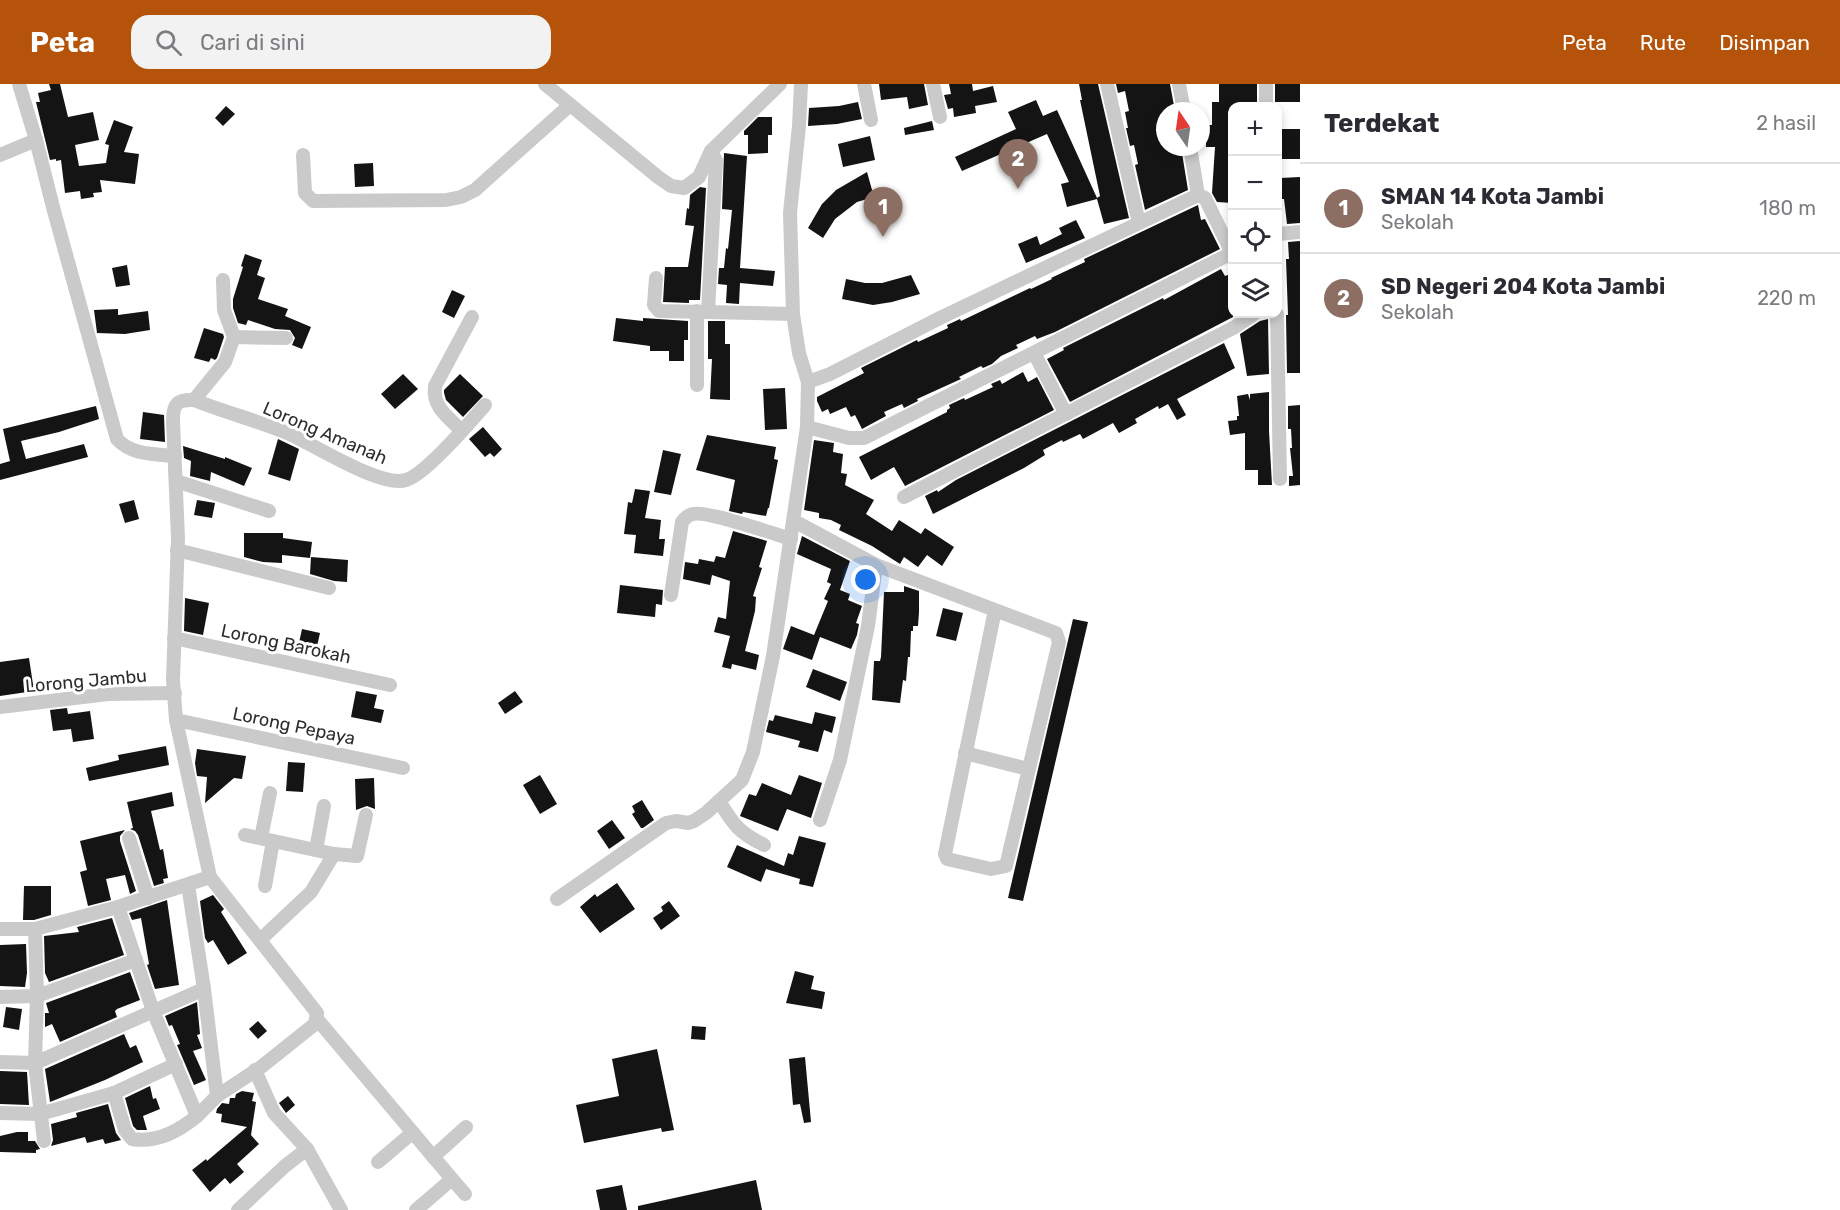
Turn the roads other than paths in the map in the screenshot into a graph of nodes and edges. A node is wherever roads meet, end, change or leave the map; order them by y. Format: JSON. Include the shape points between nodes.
{"nodes":[{"id":1,"x":19,"y":84,"type":"edge"},
{"id":2,"x":545,"y":84,"type":"edge"},
{"id":3,"x":780,"y":84,"type":"edge"},
{"id":4,"x":801,"y":84,"type":"edge"},
{"id":5,"x":864,"y":84,"type":"edge"},
{"id":6,"x":933,"y":84,"type":"edge"},
{"id":7,"x":1107,"y":84,"type":"edge"},
{"id":8,"x":1179,"y":84,"type":"edge"},
{"id":9,"x":1266,"y":84,"type":"edge"},
{"id":10,"x":1182,"y":102,"type":"edge"},
{"id":11,"x":1266,"y":102,"type":"edge"},
{"id":12,"x":570,"y":105,"type":"junction"},
{"id":13,"x":940,"y":117,"type":"dead end"},
{"id":14,"x":871,"y":120,"type":"dead end"},
{"id":15,"x":36,"y":140,"type":"junction"},
{"id":16,"x":711,"y":151,"type":"junction"},
{"id":17,"x":0,"y":155,"type":"edge"},
{"id":18,"x":303,"y":155,"type":"dead end"},
{"id":19,"x":1192,"y":156,"type":"edge"},
{"id":20,"x":1198,"y":195,"type":"junction"},
{"id":21,"x":1139,"y":223,"type":"junction"},
{"id":22,"x":1300,"y":232,"type":"edge"},
{"id":23,"x":1282,"y":234,"type":"edge"},
{"id":24,"x":1228,"y":245,"type":"edge"},
{"id":25,"x":1228,"y":256,"type":"edge"},
{"id":26,"x":656,"y":278,"type":"dead end"},
{"id":27,"x":223,"y":280,"type":"dead end"},
{"id":28,"x":703,"y":311,"type":"junction"},
{"id":29,"x":793,"y":314,"type":"junction"},
{"id":30,"x":472,"y":316,"type":"dead end"},
{"id":31,"x":1248,"y":318,"type":"edge"},
{"id":32,"x":1277,"y":318,"type":"edge"},
{"id":33,"x":234,"y":337,"type":"junction"},
{"id":34,"x":286,"y":338,"type":"dead end"},
{"id":35,"x":1034,"y":353,"type":"junction"},
{"id":36,"x":808,"y":382,"type":"junction"},
{"id":37,"x":697,"y":385,"type":"dead end"},
{"id":38,"x":194,"y":400,"type":"junction"},
{"id":39,"x":485,"y":405,"type":"dead end"},
{"id":40,"x":1066,"y":414,"type":"junction"},
{"id":41,"x":807,"y":427,"type":"junction"},
{"id":42,"x":462,"y":431,"type":"junction"},
{"id":43,"x":175,"y":456,"type":"junction"},
{"id":44,"x":1280,"y":479,"type":"dead end"},
{"id":45,"x":176,"y":482,"type":"junction"},
{"id":46,"x":904,"y":497,"type":"dead end"},
{"id":47,"x":268,"y":511,"type":"dead end"},
{"id":48,"x":794,"y":521,"type":"junction"},
{"id":49,"x":791,"y":538,"type":"junction"},
{"id":50,"x":177,"y":550,"type":"junction"},
{"id":51,"x":876,"y":565,"type":"junction"},
{"id":52,"x":329,"y":588,"type":"dead end"},
{"id":53,"x":671,"y":595,"type":"dead end"},
{"id":54,"x":994,"y":609,"type":"junction"},
{"id":55,"x":174,"y":638,"type":"junction"},
{"id":56,"x":390,"y":685,"type":"dead end"},
{"id":57,"x":175,"y":693,"type":"junction"},
{"id":58,"x":0,"y":707,"type":"edge"},
{"id":59,"x":176,"y":720,"type":"junction"},
{"id":60,"x":965,"y":753,"type":"junction"},
{"id":61,"x":403,"y":768,"type":"dead end"},
{"id":62,"x":1028,"y":769,"type":"junction"},
{"id":63,"x":270,"y":793,"type":"dead end"},
{"id":64,"x":719,"y":801,"type":"junction"},
{"id":65,"x":324,"y":806,"type":"dead end"},
{"id":66,"x":366,"y":815,"type":"dead end"},
{"id":67,"x":820,"y":820,"type":"dead end"},
{"id":68,"x":244,"y":835,"type":"dead end"},
{"id":69,"x":129,"y":838,"type":"dead end"},
{"id":70,"x":267,"y":839,"type":"junction"},
{"id":71,"x":764,"y":845,"type":"dead end"},
{"id":72,"x":316,"y":850,"type":"junction"},
{"id":73,"x":334,"y":854,"type":"junction"},
{"id":74,"x":210,"y":877,"type":"junction"},
{"id":75,"x":188,"y":885,"type":"junction"},
{"id":76,"x":265,"y":886,"type":"dead end"},
{"id":77,"x":148,"y":897,"type":"junction"},
{"id":78,"x":557,"y":899,"type":"dead end"},
{"id":79,"x":118,"y":907,"type":"junction"},
{"id":80,"x":0,"y":929,"type":"edge"},
{"id":81,"x":35,"y":929,"type":"junction"},
{"id":82,"x":260,"y":940,"type":"junction"},
{"id":83,"x":136,"y":960,"type":"junction"},
{"id":84,"x":204,"y":989,"type":"junction"},
{"id":85,"x":37,"y":996,"type":"junction"},
{"id":86,"x":0,"y":997,"type":"edge"},
{"id":87,"x":153,"y":1011,"type":"junction"},
{"id":88,"x":317,"y":1019,"type":"junction"},
{"id":89,"x":0,"y":1062,"type":"edge"},
{"id":90,"x":35,"y":1063,"type":"junction"},
{"id":91,"x":176,"y":1064,"type":"junction"},
{"id":92,"x":255,"y":1071,"type":"junction"},
{"id":93,"x":114,"y":1093,"type":"junction"},
{"id":94,"x":217,"y":1096,"type":"junction"},
{"id":95,"x":0,"y":1113,"type":"edge"},
{"id":96,"x":40,"y":1114,"type":"junction"},
{"id":97,"x":197,"y":1116,"type":"junction"},
{"id":98,"x":466,"y":1127,"type":"dead end"},
{"id":99,"x":412,"y":1133,"type":"junction"},
{"id":100,"x":44,"y":1142,"type":"dead end"},
{"id":101,"x":307,"y":1149,"type":"junction"},
{"id":102,"x":433,"y":1157,"type":"junction"},
{"id":103,"x":378,"y":1162,"type":"dead end"},
{"id":104,"x":452,"y":1179,"type":"junction"},
{"id":105,"x":465,"y":1194,"type":"dead end"},
{"id":106,"x":238,"y":1210,"type":"edge"},
{"id":107,"x":341,"y":1210,"type":"edge"},
{"id":108,"x":416,"y":1210,"type":"edge"}],
"edges":[{"from":1,"to":15,"type":"street"},
{"from":2,"to":12,"type":"street"},
{"from":3,"to":16,"type":"street"},
{"from":4,"to":29,"type":"street","via":[[790,213]]},
{"from":5,"to":14,"type":"street"},
{"from":6,"to":13,"type":"street"},
{"from":7,"to":21,"type":"street"},
{"from":8,"to":10,"type":"street"},
{"from":9,"to":11,"type":"street"},
{"from":12,"to":16,"type":"street","via":[[671,186],[684,188],[699,177]]},
{"from":12,"to":18,"type":"street","via":[[475,190],[446,200],[313,201],[305,193]]},
{"from":15,"to":17,"type":"street"},
{"from":15,"to":43,"type":"street","via":[[117,439],[135,451]]},
{"from":16,"to":28,"type":"street","via":[[716,160]]},
{"from":19,"to":20,"type":"street"},
{"from":20,"to":21,"type":"street"},
{"from":20,"to":24,"type":"street","via":[[1205,198]]},
{"from":21,"to":36,"type":"street"},
{"from":22,"to":23,"type":"street"},
{"from":25,"to":35,"type":"street"},
{"from":26,"to":28,"type":"street","via":[[656,309]]},
{"from":27,"to":33,"type":"street","via":[[224,310]]},
{"from":28,"to":29,"type":"street"},
{"from":28,"to":37,"type":"street"},
{"from":29,"to":36,"type":"street"},
{"from":30,"to":42,"type":"street","via":[[435,386],[434,396],[436,404]]},
{"from":31,"to":40,"type":"street"},
{"from":32,"to":44,"type":"street"},
{"from":33,"to":34,"type":"street"},
{"from":33,"to":38,"type":"street","via":[[225,362]]},
{"from":35,"to":40,"type":"street"},
{"from":35,"to":41,"type":"street","via":[[864,438]]},
{"from":36,"to":41,"type":"street"},
{"from":38,"to":42,"type":"street","name":"Lorong Amanah","via":[[286,433],[366,472],[396,481],[420,471]]},
{"from":38,"to":43,"type":"street","via":[[184,399],[173,412]]},
{"from":39,"to":42,"type":"street","name":"Lorong Amanah"},
{"from":40,"to":46,"type":"street"},
{"from":41,"to":48,"type":"street"},
{"from":43,"to":45,"type":"street"},
{"from":45,"to":47,"type":"street"},
{"from":45,"to":50,"type":"street"},
{"from":48,"to":49,"type":"street"},
{"from":48,"to":51,"type":"street"},
{"from":49,"to":53,"type":"street","via":[[694,513],[682,522]]},
{"from":49,"to":64,"type":"street","via":[[753,752],[742,780]]},
{"from":50,"to":52,"type":"street"},
{"from":50,"to":55,"type":"street"},
{"from":51,"to":54,"type":"street"},
{"from":51,"to":67,"type":"street","via":[[868,626],[840,760]]},
{"from":54,"to":60,"type":"street"},
{"from":54,"to":62,"type":"street","via":[[1056,633],[1059,642]]},
{"from":55,"to":56,"type":"street","name":"Lorong Barokah"},
{"from":55,"to":57,"type":"street"},
{"from":57,"to":58,"type":"street","name":"Lorong Jambu","via":[[108,694]]},
{"from":57,"to":59,"type":"street"},
{"from":59,"to":61,"type":"street","name":"Lorong Pepaya"},
{"from":59,"to":74,"type":"street"},
{"from":60,"to":62,"type":"street"},
{"from":60,"to":62,"type":"street","via":[[947,859],[991,869],[1006,866]]},
{"from":63,"to":70,"type":"street"},
{"from":64,"to":71,"type":"street","via":[[736,827]]},
{"from":64,"to":78,"type":"street","via":[[694,821],[666,823]]},
{"from":65,"to":72,"type":"street"},
{"from":66,"to":73,"type":"street","via":[[357,856]]},
{"from":68,"to":70,"type":"street"},
{"from":69,"to":77,"type":"street"},
{"from":70,"to":72,"type":"street"},
{"from":70,"to":76,"type":"street"},
{"from":72,"to":73,"type":"street"},
{"from":73,"to":82,"type":"street","via":[[311,892]]},
{"from":74,"to":75,"type":"street"},
{"from":74,"to":82,"type":"street"},
{"from":75,"to":77,"type":"street"},
{"from":75,"to":84,"type":"street"},
{"from":77,"to":79,"type":"street"},
{"from":79,"to":81,"type":"street"},
{"from":79,"to":83,"type":"street"},
{"from":80,"to":81,"type":"street"},
{"from":81,"to":85,"type":"street"},
{"from":82,"to":88,"type":"street","via":[[317,1013]]},
{"from":83,"to":85,"type":"street"},
{"from":83,"to":87,"type":"street"},
{"from":84,"to":87,"type":"street"},
{"from":84,"to":94,"type":"street"},
{"from":85,"to":86,"type":"street"},
{"from":85,"to":90,"type":"street"},
{"from":87,"to":90,"type":"street"},
{"from":87,"to":91,"type":"street"},
{"from":88,"to":92,"type":"street"},
{"from":88,"to":99,"type":"street"},
{"from":89,"to":90,"type":"street"},
{"from":90,"to":96,"type":"street"},
{"from":91,"to":93,"type":"street"},
{"from":91,"to":97,"type":"street"},
{"from":92,"to":94,"type":"street"},
{"from":92,"to":101,"type":"street","via":[[274,1113]]},
{"from":93,"to":96,"type":"street"},
{"from":93,"to":97,"type":"street","via":[[125,1130],[132,1139],[177,1131]]},
{"from":94,"to":97,"type":"street"},
{"from":95,"to":96,"type":"street"},
{"from":96,"to":100,"type":"street"},
{"from":98,"to":102,"type":"street"},
{"from":99,"to":102,"type":"street"},
{"from":99,"to":103,"type":"street"},
{"from":101,"to":106,"type":"street"},
{"from":101,"to":107,"type":"street"},
{"from":102,"to":104,"type":"street"},
{"from":104,"to":105,"type":"street"},
{"from":104,"to":108,"type":"street"}]}
